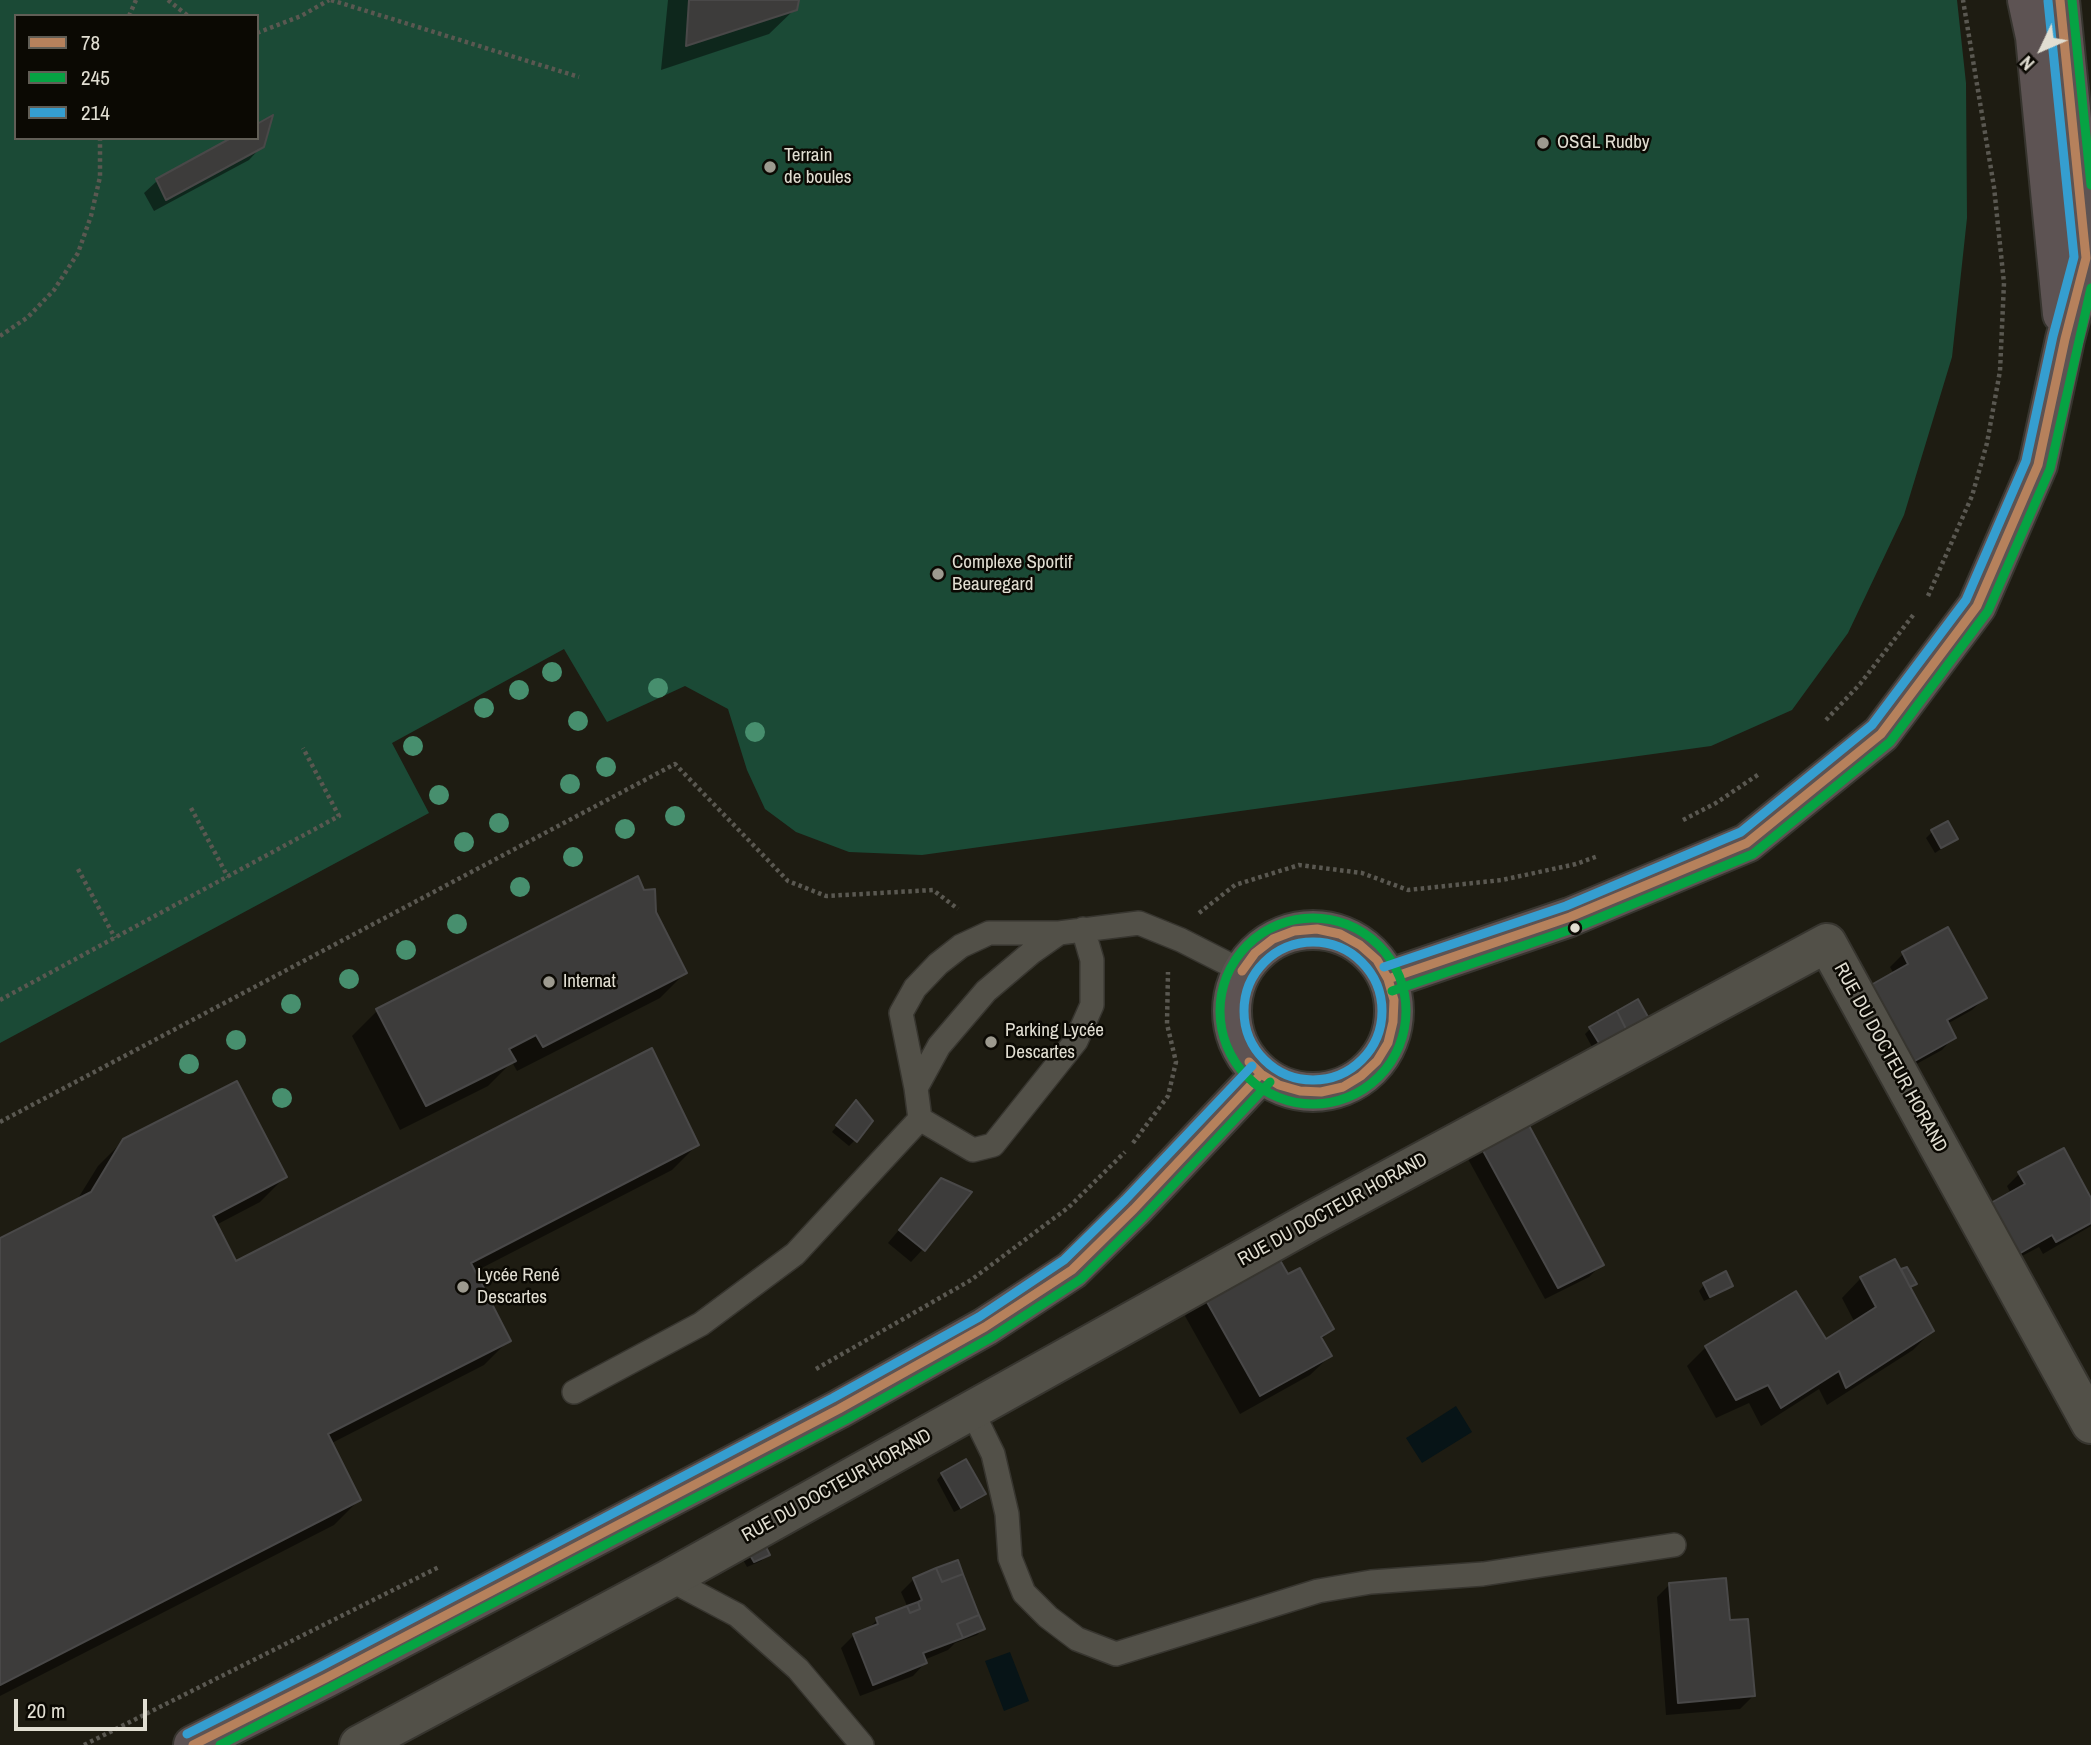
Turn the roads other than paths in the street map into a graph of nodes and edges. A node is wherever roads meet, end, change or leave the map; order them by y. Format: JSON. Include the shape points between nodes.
{"nodes":[{"id":1,"x":2027,"y":0,"type":"edge"},
{"id":2,"x":2060,"y":0,"type":"edge"},
{"id":3,"x":2065,"y":339,"type":"junction"},
{"id":4,"x":1083,"y":929,"type":"junction"},
{"id":5,"x":1059,"y":933,"type":"junction"},
{"id":6,"x":1242,"y":971,"type":"junction"},
{"id":7,"x":1388,"y":979,"type":"junction"},
{"id":8,"x":1261,"y":1073,"type":"junction"},
{"id":9,"x":916,"y":1088,"type":"junction"},
{"id":10,"x":920,"y":1119,"type":"junction"},
{"id":11,"x":574,"y":1392,"type":"dead end"},
{"id":12,"x":972,"y":1411,"type":"junction"},
{"id":13,"x":2091,"y":1424,"type":"edge"},
{"id":14,"x":1674,"y":1545,"type":"dead end"},
{"id":15,"x":669,"y":1579,"type":"junction"},
{"id":16,"x":193,"y":1745,"type":"edge"},
{"id":17,"x":359,"y":1745,"type":"edge"},
{"id":18,"x":862,"y":1745,"type":"edge"}],
"edges":[{"from":1,"to":3,"type":"main road","via":[[2035,37]]},
{"from":2,"to":3,"type":"main road","via":[[2087,258]]},
{"from":3,"to":7,"type":"main road","via":[[2038,465],[1977,606],[1881,734],[1747,843],[1570,917]]},
{"from":4,"to":5,"type":"lane"},
{"from":4,"to":6,"type":"lane","via":[[1139,923]]},
{"from":4,"to":10,"type":"lane","via":[[1092,960],[1092,1005],[1076,1041],[993,1145],[973,1150]]},
{"from":5,"to":9,"type":"lane","via":[[986,991],[939,1045]]},
{"from":5,"to":9,"type":"lane","via":[[989,933],[938,964],[915,988],[901,1013]]},
{"from":6,"to":7,"type":"main road","via":[[1273,939],[1317,929],[1360,945],[1377,960]]},
{"from":6,"to":8,"type":"main road","via":[[1231,1002],[1233,1025],[1240,1048]]},
{"from":7,"to":8,"type":"main road","via":[[1394,1000],[1388,1043],[1361,1076],[1343,1087],[1300,1091]]},
{"from":8,"to":16,"type":"main road","via":[[1072,1270],[985,1327],[839,1409]]},
{"from":9,"to":10,"type":"lane"},
{"from":10,"to":11,"type":"lane","via":[[795,1254],[701,1324]]},
{"from":12,"to":13,"type":"street","name":"RUE DU DOCTEUR HORAND","via":[[1313,1220],[1827,943]]},
{"from":12,"to":14,"type":"lane","via":[[993,1454],[1007,1514],[1010,1558],[1024,1593],[1077,1639],[1116,1654],[1318,1591],[1371,1582],[1483,1574]]},
{"from":12,"to":15,"type":"street","name":"RUE DU DOCTEUR HORAND"},
{"from":15,"to":17,"type":"street","name":"RUE DU DOCTEUR HORAND"},
{"from":15,"to":18,"type":"lane","via":[[737,1615],[799,1669]]}]}
